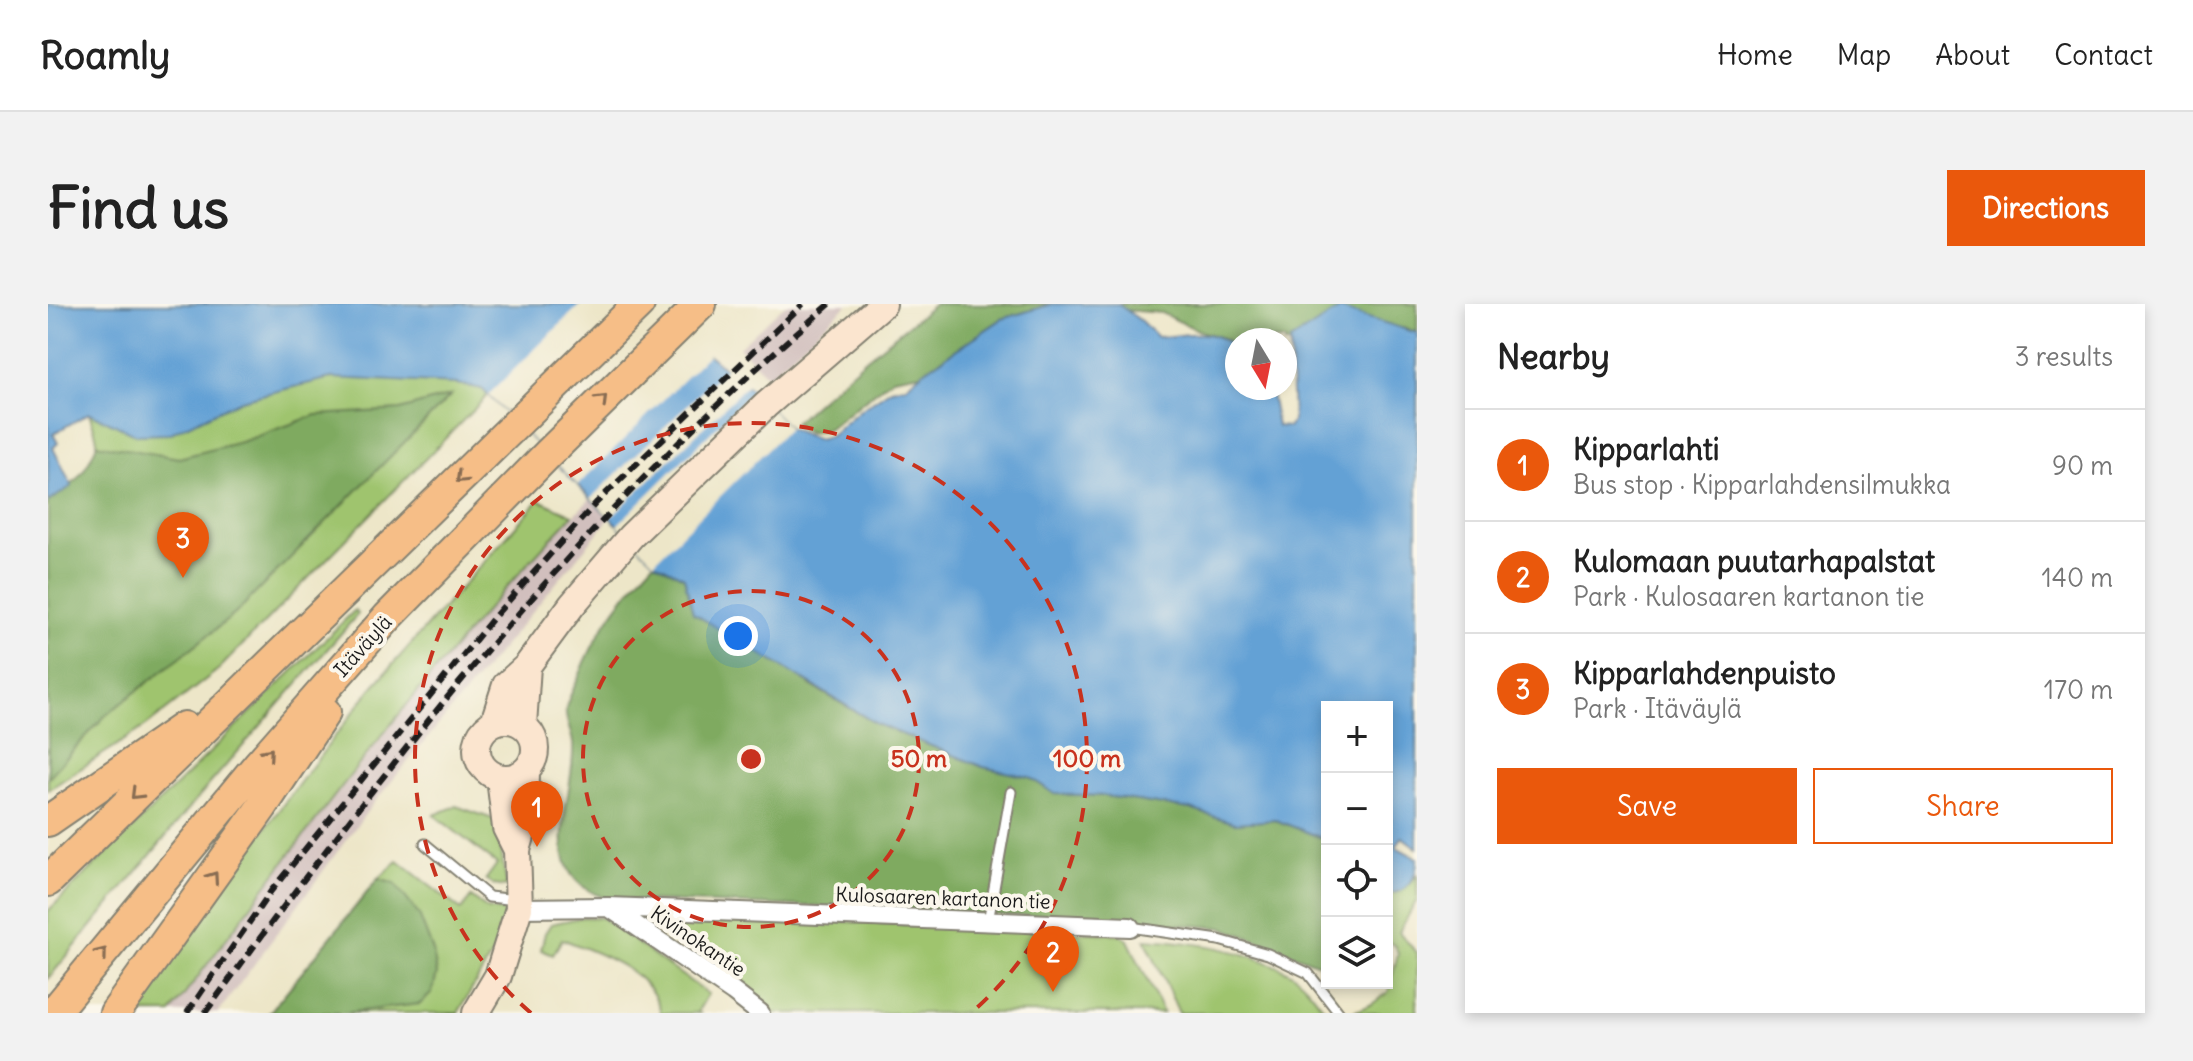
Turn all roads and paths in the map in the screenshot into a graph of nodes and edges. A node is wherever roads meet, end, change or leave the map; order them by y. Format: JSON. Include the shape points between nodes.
{"nodes":[{"id":1,"x":639,"y":304,"type":"edge"},
{"id":2,"x":883,"y":304,"type":"edge"},
{"id":3,"x":695,"y":310,"type":"edge"},
{"id":4,"x":388,"y":617,"type":"junction"},
{"id":5,"x":527,"y":666,"type":"junction"},
{"id":6,"x":252,"y":681,"type":"junction"},
{"id":7,"x":494,"y":722,"type":"junction"},
{"id":8,"x":523,"y":725,"type":"junction"},
{"id":9,"x":526,"y":771,"type":"junction"},
{"id":10,"x":500,"y":778,"type":"junction"},
{"id":11,"x":1011,"y":792,"type":"dead end"},
{"id":12,"x":48,"y":821,"type":"edge"},
{"id":13,"x":425,"y":844,"type":"dead end"},
{"id":14,"x":517,"y":850,"type":"junction"},
{"id":15,"x":48,"y":881,"type":"edge"},
{"id":16,"x":520,"y":904,"type":"junction"},
{"id":17,"x":609,"y":907,"type":"junction"},
{"id":18,"x":988,"y":922,"type":"junction"},
{"id":19,"x":1130,"y":927,"type":"joint"},
{"id":20,"x":53,"y":1013,"type":"edge"},
{"id":21,"x":115,"y":1013,"type":"edge"},
{"id":22,"x":476,"y":1013,"type":"edge"},
{"id":23,"x":760,"y":1013,"type":"edge"},
{"id":24,"x":1339,"y":1013,"type":"edge"}],
"edges":[{"from":1,"to":6,"type":"highway","one_way":true},
{"from":2,"to":5,"type":"main road","via":[[766,405],[631,536]]},
{"from":4,"to":3,"type":"highway","name":"Itäväylä","one_way":true},
{"from":20,"to":4,"type":"highway","name":"Itäväylä","one_way":true},
{"from":21,"to":4,"type":"highway","one_way":true,"via":[[262,807]]},
{"from":5,"to":7,"type":"main road","via":[[506,685]]},
{"from":5,"to":8,"type":"main road"},
{"from":6,"to":12,"type":"highway"},
{"from":6,"to":15,"type":"highway","one_way":true},
{"from":7,"to":8,"type":"main road"},
{"from":7,"to":10,"type":"main road","via":[[477,740],[476,752],[488,774]]},
{"from":8,"to":9,"type":"main road","via":[[535,747]]},
{"from":9,"to":10,"type":"main road"},
{"from":9,"to":14,"type":"main road","via":[[525,823]]},
{"from":10,"to":14,"type":"main road","via":[[506,828]]},
{"from":11,"to":18,"type":"lane"},
{"from":13,"to":16,"type":"lane","via":[[489,897]]},
{"from":14,"to":16,"type":"main road"},
{"from":16,"to":17,"type":"street","name":"Kulosaaren kartanon tie"},
{"from":16,"to":22,"type":"main road","via":[[498,976]]},
{"from":17,"to":18,"type":"street","name":"Kulosaaren kartanon tie"},
{"from":17,"to":23,"type":"street","name":"Kivinokantie"},
{"from":18,"to":19,"type":"street","name":"Kulosaaren kartanon tie"},
{"from":19,"to":24,"type":"lane","name":"Kulosaaren kartanon tie","via":[[1219,940],[1268,954],[1308,973]]}]}
